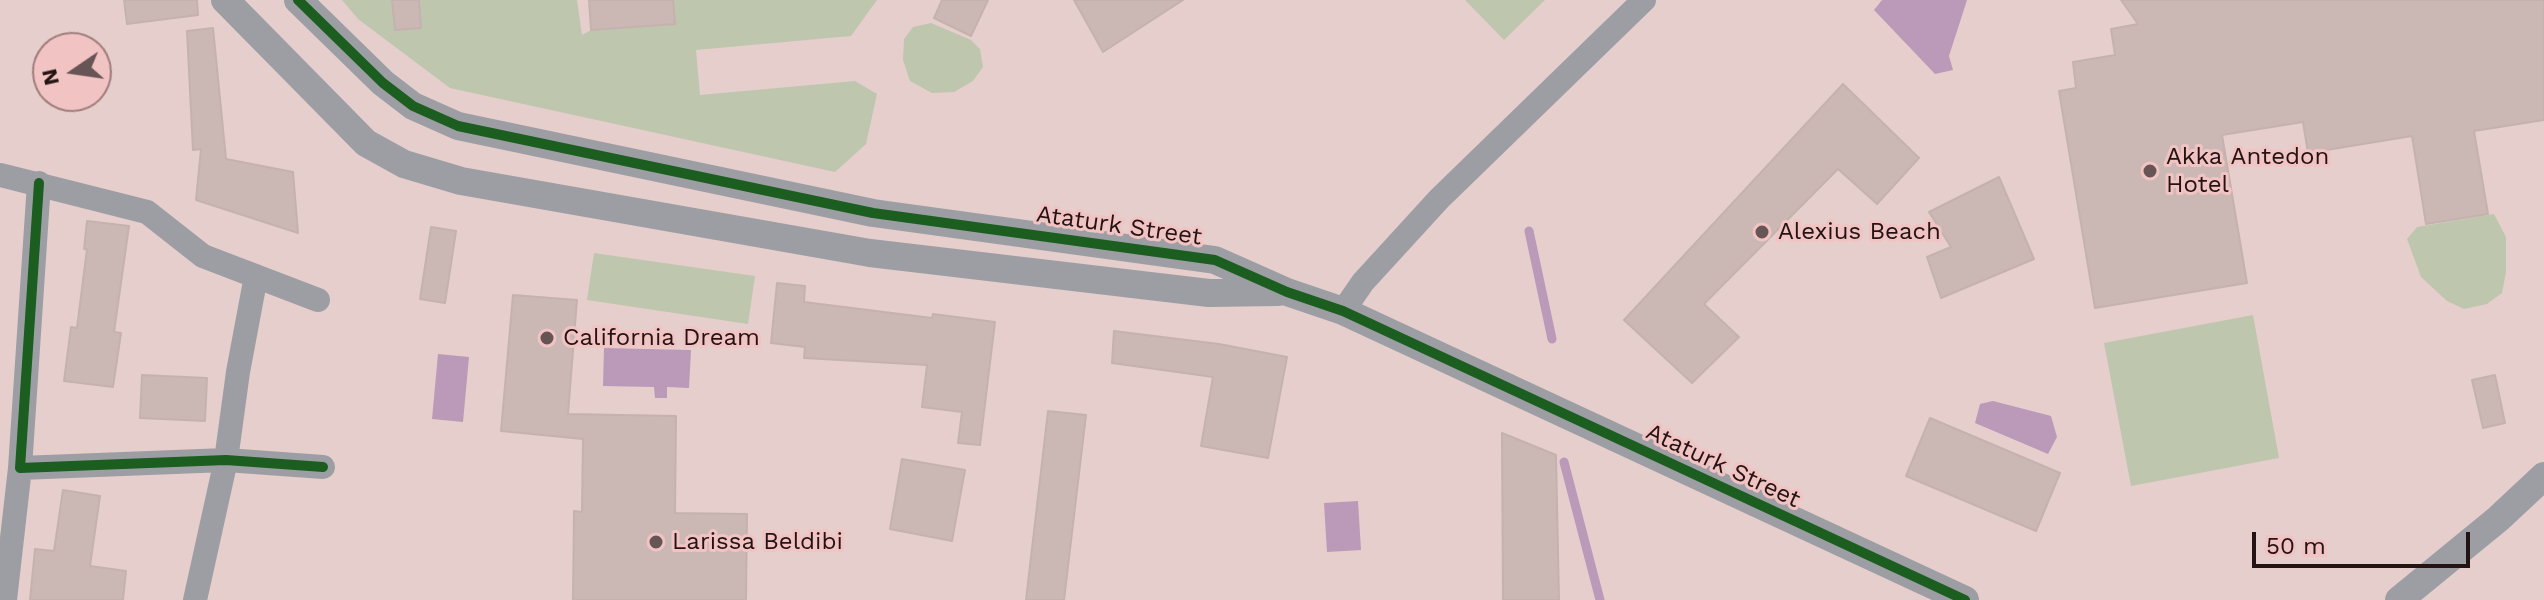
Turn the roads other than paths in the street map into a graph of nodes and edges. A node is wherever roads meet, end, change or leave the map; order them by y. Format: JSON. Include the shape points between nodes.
{"nodes":[{"id":1,"x":225,"y":0,"type":"edge"},
{"id":2,"x":298,"y":0,"type":"edge"},
{"id":3,"x":1644,"y":0,"type":"edge"},
{"id":4,"x":0,"y":175,"type":"edge"},
{"id":5,"x":39,"y":183,"type":"junction"},
{"id":6,"x":256,"y":276,"type":"junction"},
{"id":7,"x":1287,"y":292,"type":"junction"},
{"id":8,"x":318,"y":300,"type":"dead end"},
{"id":9,"x":1343,"y":311,"type":"junction"},
{"id":10,"x":226,"y":460,"type":"junction"},
{"id":11,"x":323,"y":467,"type":"dead end"},
{"id":12,"x":20,"y":468,"type":"junction"},
{"id":13,"x":2544,"y":476,"type":"edge"},
{"id":14,"x":5,"y":600,"type":"edge"},
{"id":15,"x":195,"y":600,"type":"edge"},
{"id":16,"x":1965,"y":600,"type":"edge"},
{"id":17,"x":2399,"y":600,"type":"edge"}],
"edges":[{"from":1,"to":7,"type":"street","name":"Ataturk Street","via":[[366,143],[404,164],[461,181],[870,253],[1209,293]]},
{"from":2,"to":7,"type":"street","name":"Ataturk Street","via":[[383,83],[413,106],[458,126],[873,213],[1215,260]]},
{"from":3,"to":9,"type":"street","via":[[1439,199]]},
{"from":4,"to":5,"type":"street"},
{"from":5,"to":6,"type":"street","via":[[147,212],[203,256]]},
{"from":5,"to":12,"type":"street"},
{"from":6,"to":8,"type":"street"},
{"from":6,"to":10,"type":"street"},
{"from":7,"to":9,"type":"street","name":"Ataturk Street"},
{"from":9,"to":16,"type":"street","name":"Ataturk Street"},
{"from":10,"to":11,"type":"street"},
{"from":10,"to":12,"type":"street"},
{"from":10,"to":15,"type":"street"},
{"from":12,"to":14,"type":"street"},
{"from":13,"to":17,"type":"street"}]}
